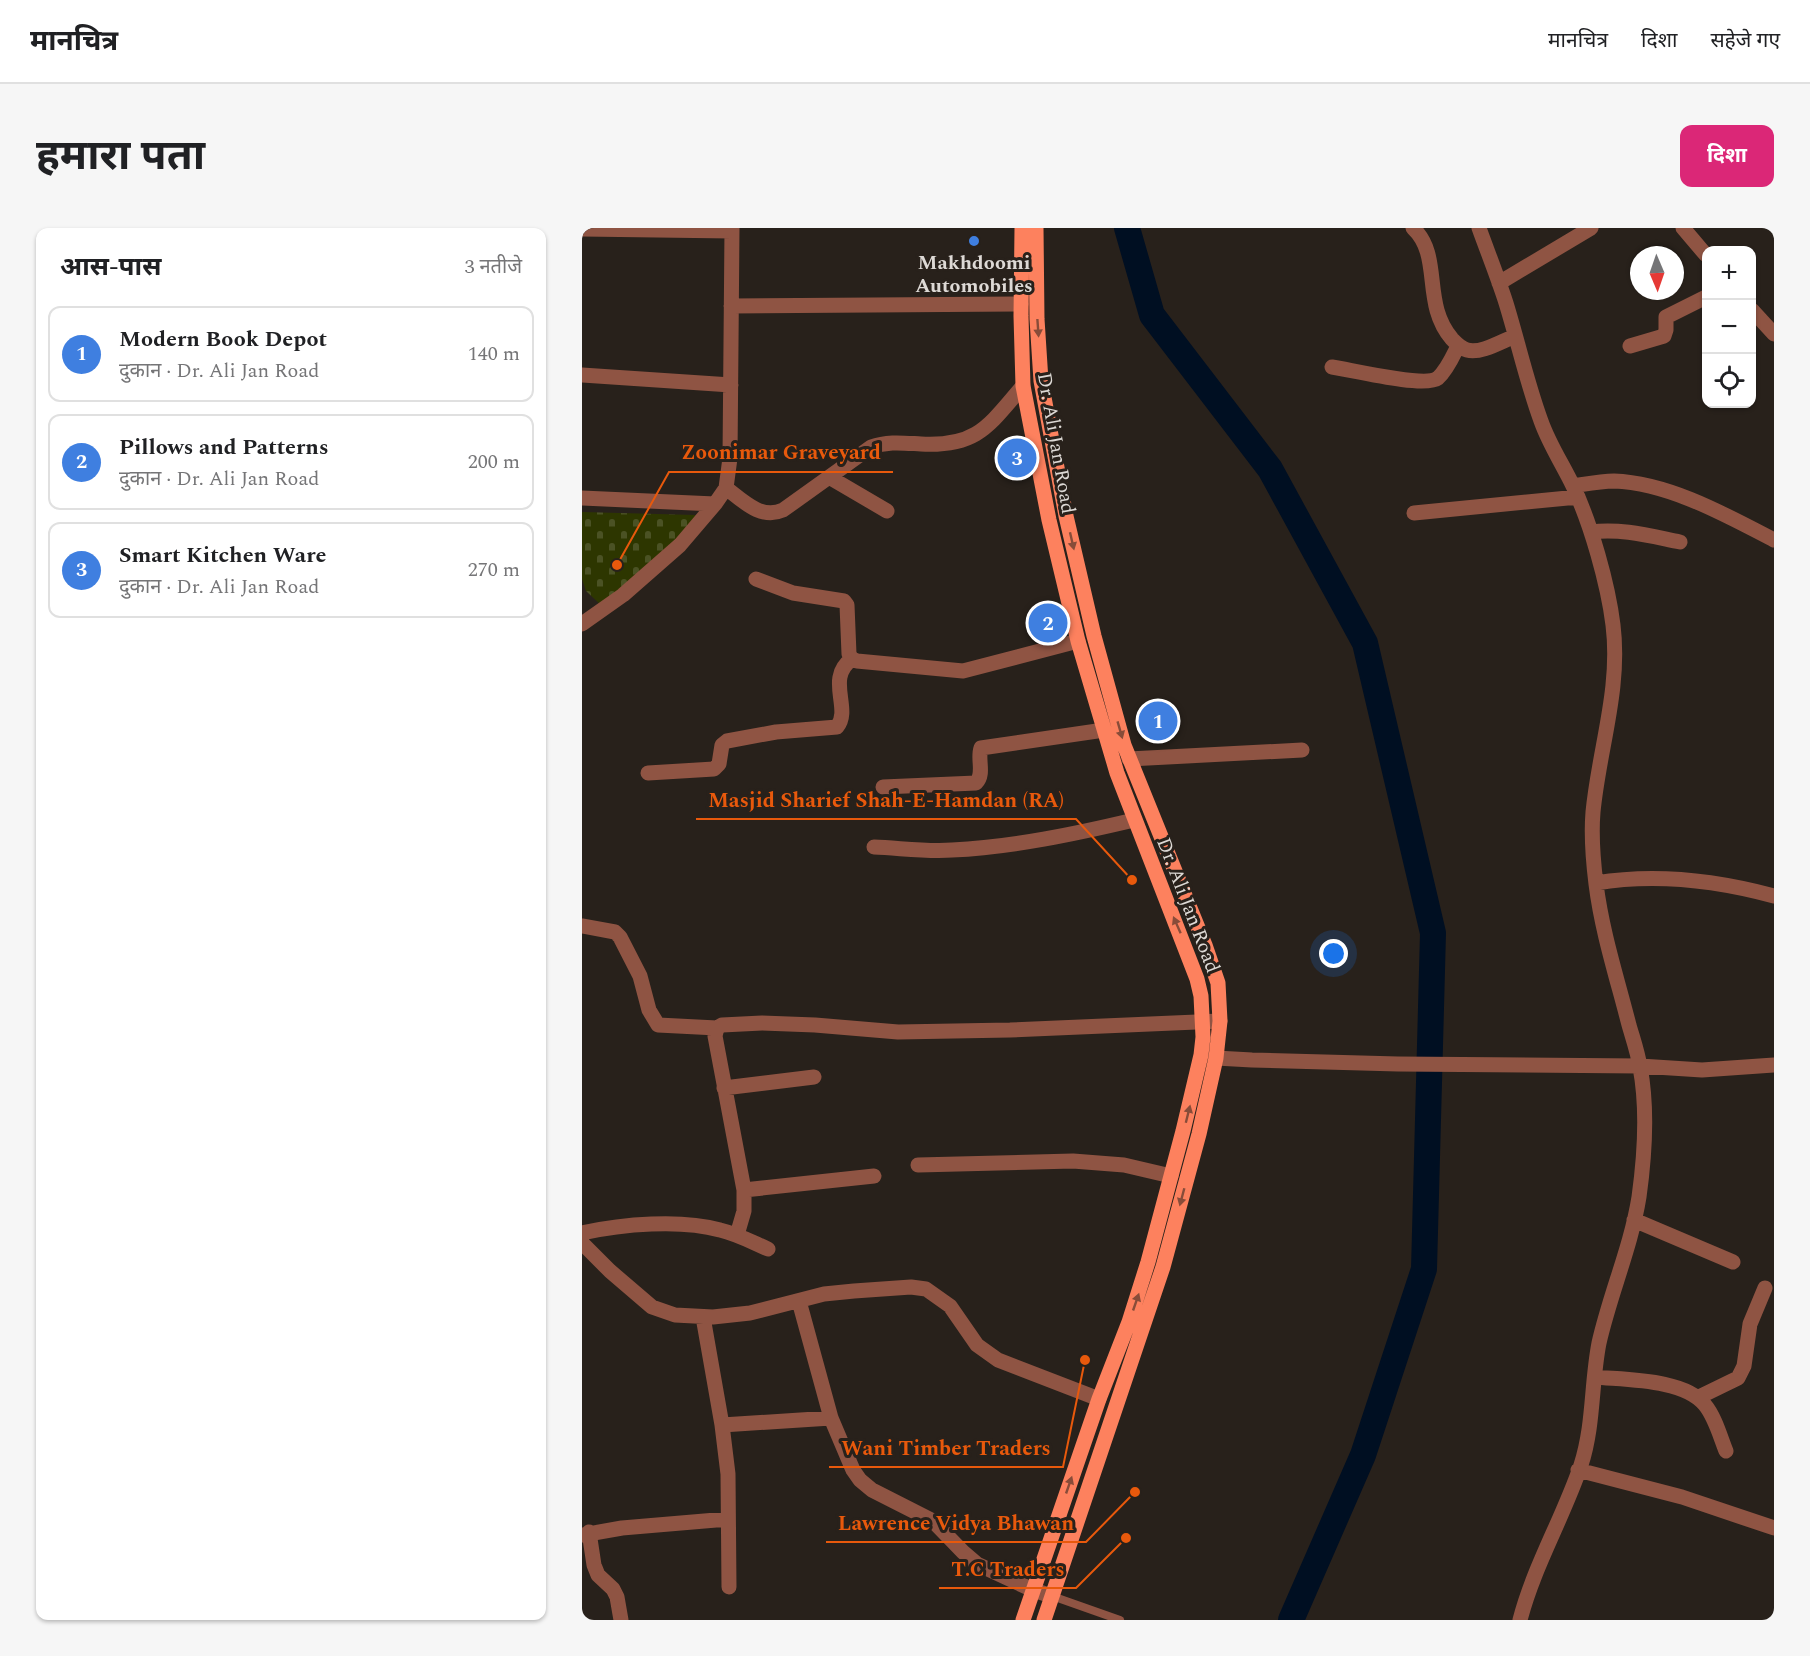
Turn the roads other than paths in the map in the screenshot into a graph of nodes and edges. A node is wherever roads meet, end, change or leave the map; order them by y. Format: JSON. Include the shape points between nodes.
{"nodes":[{"id":1,"x":1022,"y":228,"type":"edge"},
{"id":2,"x":1036,"y":228,"type":"edge"},
{"id":3,"x":1413,"y":228,"type":"edge"},
{"id":4,"x":1479,"y":228,"type":"edge"},
{"id":5,"x":1591,"y":228,"type":"edge"},
{"id":6,"x":1683,"y":228,"type":"edge"},
{"id":7,"x":582,"y":229,"type":"edge"},
{"id":8,"x":732,"y":230,"type":"edge"},
{"id":9,"x":1702,"y":249,"type":"edge"},
{"id":10,"x":1499,"y":283,"type":"junction"},
{"id":11,"x":1702,"y":299,"type":"edge"},
{"id":12,"x":1021,"y":304,"type":"junction"},
{"id":13,"x":731,"y":306,"type":"junction"},
{"id":14,"x":1756,"y":314,"type":"edge"},
{"id":15,"x":1774,"y":334,"type":"edge"},
{"id":16,"x":1515,"y":336,"type":"junction"},
{"id":17,"x":1458,"y":346,"type":"junction"},
{"id":18,"x":1630,"y":346,"type":"dead end"},
{"id":19,"x":1332,"y":367,"type":"dead end"},
{"id":20,"x":582,"y":375,"type":"edge"},
{"id":21,"x":730,"y":385,"type":"junction"},
{"id":22,"x":1023,"y":386,"type":"junction"},
{"id":23,"x":829,"y":477,"type":"junction"},
{"id":24,"x":726,"y":488,"type":"junction"},
{"id":25,"x":1575,"y":491,"type":"junction"},
{"id":26,"x":582,"y":498,"type":"edge"},
{"id":27,"x":715,"y":504,"type":"junction"},
{"id":28,"x":887,"y":511,"type":"dead end"},
{"id":29,"x":1414,"y":513,"type":"dead end"},
{"id":30,"x":1591,"y":532,"type":"junction"},
{"id":31,"x":1772,"y":534,"type":"edge"},
{"id":32,"x":1680,"y":542,"type":"dead end"},
{"id":33,"x":756,"y":579,"type":"dead end"},
{"id":34,"x":582,"y":624,"type":"edge"},
{"id":35,"x":1078,"y":641,"type":"junction"},
{"id":36,"x":852,"y":659,"type":"junction"},
{"id":37,"x":1104,"y":730,"type":"junction"},
{"id":38,"x":1302,"y":750,"type":"dead end"},
{"id":39,"x":1130,"y":759,"type":"junction"},
{"id":40,"x":648,"y":773,"type":"dead end"},
{"id":41,"x":883,"y":786,"type":"dead end"},
{"id":42,"x":1134,"y":820,"type":"junction"},
{"id":43,"x":874,"y":847,"type":"dead end"},
{"id":44,"x":1596,"y":883,"type":"junction"},
{"id":45,"x":1774,"y":896,"type":"edge"},
{"id":46,"x":582,"y":926,"type":"edge"},
{"id":47,"x":1220,"y":1021,"type":"junction"},
{"id":48,"x":1202,"y":1022,"type":"junction"},
{"id":49,"x":717,"y":1028,"type":"junction"},
{"id":50,"x":1216,"y":1058,"type":"junction"},
{"id":51,"x":1774,"y":1065,"type":"edge"},
{"id":52,"x":1640,"y":1066,"type":"junction"},
{"id":53,"x":814,"y":1077,"type":"dead end"},
{"id":54,"x":724,"y":1088,"type":"junction"},
{"id":55,"x":918,"y":1165,"type":"dead end"},
{"id":56,"x":874,"y":1176,"type":"dead end"},
{"id":57,"x":1171,"y":1176,"type":"junction"},
{"id":58,"x":744,"y":1190,"type":"junction"},
{"id":59,"x":1634,"y":1220,"type":"junction"},
{"id":60,"x":582,"y":1233,"type":"edge"},
{"id":61,"x":737,"y":1235,"type":"junction"},
{"id":62,"x":582,"y":1243,"type":"edge"},
{"id":63,"x":768,"y":1249,"type":"dead end"},
{"id":64,"x":1732,"y":1262,"type":"dead end"},
{"id":65,"x":1765,"y":1288,"type":"dead end"},
{"id":66,"x":799,"y":1302,"type":"junction"},
{"id":67,"x":703,"y":1317,"type":"junction"},
{"id":68,"x":1595,"y":1377,"type":"junction"},
{"id":69,"x":1699,"y":1397,"type":"junction"},
{"id":70,"x":1099,"y":1399,"type":"junction"},
{"id":71,"x":831,"y":1418,"type":"junction"},
{"id":72,"x":722,"y":1425,"type":"junction"},
{"id":73,"x":1726,"y":1451,"type":"dead end"},
{"id":74,"x":1578,"y":1470,"type":"junction"},
{"id":75,"x":728,"y":1519,"type":"junction"},
{"id":76,"x":1774,"y":1528,"type":"edge"},
{"id":77,"x":585,"y":1534,"type":"edge"},
{"id":78,"x":729,"y":1587,"type":"dead end"},
{"id":79,"x":1033,"y":1590,"type":"junction"},
{"id":80,"x":1052,"y":1596,"type":"junction"},
{"id":81,"x":621,"y":1620,"type":"edge"},
{"id":82,"x":1023,"y":1620,"type":"edge"},
{"id":83,"x":1044,"y":1620,"type":"edge"},
{"id":84,"x":1120,"y":1620,"type":"edge"},
{"id":85,"x":1520,"y":1620,"type":"edge"}],
"edges":[{"from":1,"to":12,"type":"main road","name":"Dr. Ali Jan Road"},
{"from":2,"to":39,"type":"main road","name":"Dr. Ali Jan Road","one_way":true,"via":[[1037,319],[1046,410],[1094,636]]},
{"from":3,"to":17,"type":"street","via":[[1425,242],[1430,258],[1436,312]]},
{"from":4,"to":10,"type":"street"},
{"from":5,"to":10,"type":"street"},
{"from":6,"to":9,"type":"street"},
{"from":7,"to":8,"type":"street"},
{"from":8,"to":13,"type":"street"},
{"from":10,"to":16,"type":"street"},
{"from":11,"to":18,"type":"street","via":[[1666,317],[1664,336]]},
{"from":12,"to":13,"type":"street"},
{"from":12,"to":22,"type":"main road","name":"Dr. Ali Jan Road"},
{"from":13,"to":21,"type":"street"},
{"from":14,"to":15,"type":"street"},
{"from":16,"to":17,"type":"street","via":[[1479,350]]},
{"from":16,"to":25,"type":"street","via":[[1542,423]]},
{"from":17,"to":19,"type":"street","via":[[1442,374],[1431,381]]},
{"from":20,"to":21,"type":"street"},
{"from":21,"to":24,"type":"street"},
{"from":22,"to":23,"type":"street","via":[[976,436],[932,445],[882,443]]},
{"from":22,"to":35,"type":"main road","name":"Dr. Ali Jan Road"},
{"from":23,"to":24,"type":"street","via":[[774,514],[751,507]]},
{"from":23,"to":28,"type":"street"},
{"from":24,"to":27,"type":"street"},
{"from":25,"to":29,"type":"street"},
{"from":25,"to":30,"type":"street"},
{"from":25,"to":31,"type":"street","via":[[1611,481],[1649,486]]},
{"from":26,"to":27,"type":"street"},
{"from":27,"to":34,"type":"street","via":[[680,545],[623,595]]},
{"from":30,"to":32,"type":"street","via":[[1616,531]]},
{"from":30,"to":44,"type":"street","via":[[1613,625],[1614,668],[1611,711],[1593,813]]},
{"from":33,"to":36,"type":"street","via":[[794,593],[843,601]]},
{"from":35,"to":36,"type":"street","via":[[963,671]]},
{"from":35,"to":37,"type":"main road","name":"Dr. Ali Jan Road"},
{"from":36,"to":40,"type":"street","via":[[841,671],[841,718],[837,727],[727,741],[714,769]]},
{"from":37,"to":41,"type":"street","via":[[981,748],[976,783]]},
{"from":37,"to":42,"type":"main road","name":"Dr. Ali Jan Road"},
{"from":38,"to":39,"type":"street"},
{"from":39,"to":47,"type":"main road","name":"Dr. Ali Jan Road","via":[[1218,983]]},
{"from":42,"to":43,"type":"street","via":[[959,850]]},
{"from":48,"to":42,"type":"main road","name":"Dr. Ali Jan Road","one_way":true,"via":[[1197,979]]},
{"from":44,"to":45,"type":"street","via":[[1665,878]]},
{"from":44,"to":52,"type":"street","via":[[1601,920]]},
{"from":46,"to":49,"type":"street","via":[[615,932],[620,937],[658,1025]]},
{"from":47,"to":48,"type":"street"},
{"from":47,"to":50,"type":"main road","name":"Dr. Ali Jan Road"},
{"from":48,"to":49,"type":"street","via":[[898,1032],[762,1023],[729,1023]]},
{"from":57,"to":48,"type":"main road","name":"Dr. Ali Jan Road","one_way":true,"via":[[1201,1055]]},
{"from":49,"to":54,"type":"street"},
{"from":50,"to":52,"type":"street"},
{"from":50,"to":80,"type":"main road","name":"Dr. Ali Jan Road","one_way":true,"via":[[1163,1267]]},
{"from":51,"to":52,"type":"street","via":[[1702,1071]]},
{"from":52,"to":59,"type":"street","via":[[1644,1150]]},
{"from":53,"to":54,"type":"street"},
{"from":54,"to":58,"type":"street"},
{"from":55,"to":57,"type":"street","via":[[1073,1161],[1124,1165]]},
{"from":56,"to":58,"type":"street"},
{"from":70,"to":57,"type":"main road","name":"Dr. Ali Jan Road","one_way":true,"via":[[1140,1291]]},
{"from":58,"to":61,"type":"street","via":[[744,1211]]},
{"from":59,"to":64,"type":"street"},
{"from":59,"to":68,"type":"street","via":[[1599,1346]]},
{"from":60,"to":61,"type":"street","via":[[688,1224]]},
{"from":61,"to":63,"type":"street"},
{"from":62,"to":67,"type":"street","via":[[652,1307],[675,1315]]},
{"from":65,"to":69,"type":"street","via":[[1750,1324],[1744,1366],[1738,1377]]},
{"from":66,"to":67,"type":"street","via":[[750,1313]]},
{"from":66,"to":70,"type":"street","via":[[824,1294],[926,1289],[950,1306],[977,1345],[998,1360]]},
{"from":66,"to":71,"type":"street"},
{"from":67,"to":72,"type":"street"},
{"from":68,"to":69,"type":"street","via":[[1668,1385]]},
{"from":68,"to":74,"type":"street","via":[[1587,1441]]},
{"from":69,"to":73,"type":"street"},
{"from":79,"to":70,"type":"main road","name":"Dr. Ali Jan Road","one_way":true},
{"from":71,"to":72,"type":"street"},
{"from":71,"to":79,"type":"street","via":[[853,1470],[866,1485],[933,1521],[978,1564]]},
{"from":72,"to":75,"type":"street"},
{"from":74,"to":76,"type":"street","via":[[1682,1497]]},
{"from":74,"to":85,"type":"street"},
{"from":75,"to":77,"type":"street"},
{"from":75,"to":78,"type":"street"},
{"from":77,"to":81,"type":"street","via":[[598,1575],[617,1597]]},
{"from":79,"to":80,"type":"street"},
{"from":79,"to":82,"type":"main road","name":"Dr. Ali Jan Road"},
{"from":80,"to":83,"type":"main road","name":"Dr. Ali Jan Road"},
{"from":80,"to":84,"type":"lane"}]}
